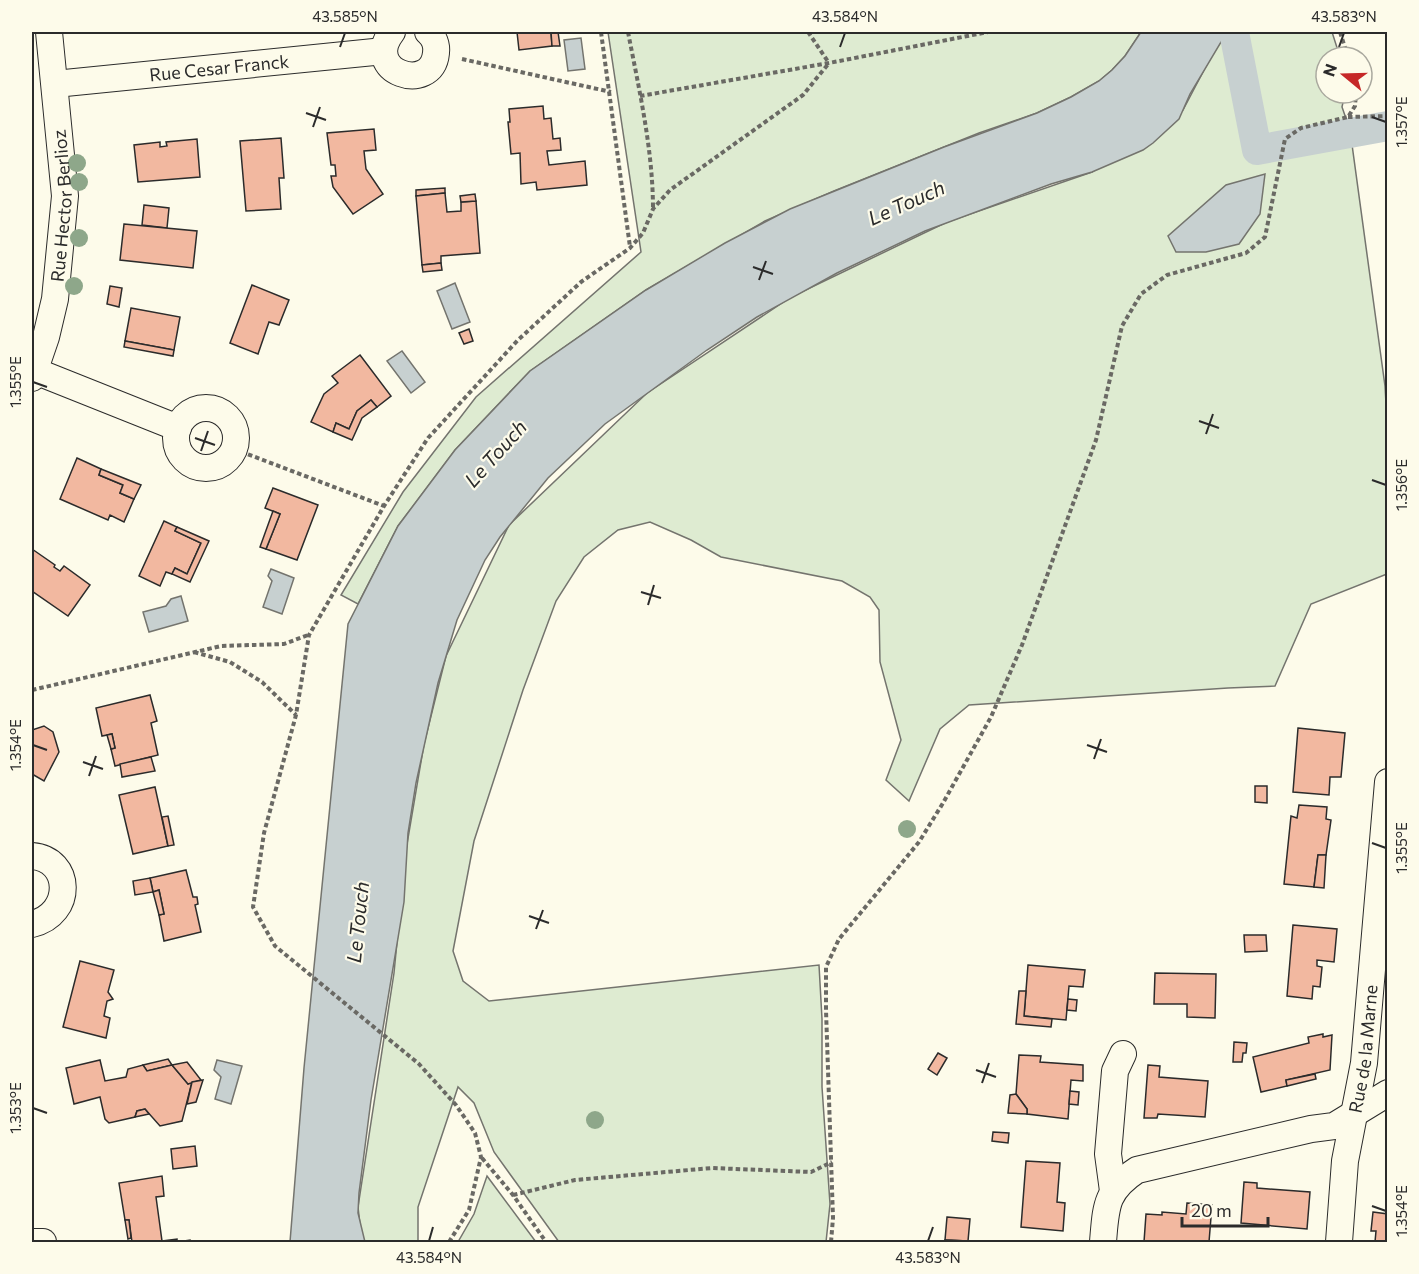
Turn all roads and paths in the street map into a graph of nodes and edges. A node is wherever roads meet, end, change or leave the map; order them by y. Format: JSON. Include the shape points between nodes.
{"nodes":[{"id":1,"x":49,"y":32,"type":"edge"},
{"id":2,"x":601,"y":32,"type":"edge"},
{"id":3,"x":628,"y":32,"type":"edge"},
{"id":4,"x":808,"y":32,"type":"edge"},
{"id":5,"x":988,"y":32,"type":"edge"},
{"id":6,"x":388,"y":41,"type":"edge"},
{"id":7,"x":432,"y":41,"type":"edge"},
{"id":8,"x":829,"y":63,"type":"junction"},
{"id":9,"x":55,"y":84,"type":"junction"},
{"id":10,"x":610,"y":92,"type":"junction"},
{"id":11,"x":640,"y":96,"type":"junction"},
{"id":12,"x":1355,"y":105,"type":"edge"},
{"id":13,"x":1388,"y":116,"type":"edge"},
{"id":14,"x":1348,"y":117,"type":"junction"},
{"id":15,"x":653,"y":209,"type":"junction"},
{"id":16,"x":630,"y":248,"type":"junction"},
{"id":17,"x":33,"y":374,"type":"edge"},
{"id":18,"x":178,"y":428,"type":"junction"},
{"id":19,"x":234,"y":449,"type":"junction"},
{"id":20,"x":384,"y":506,"type":"junction"},
{"id":21,"x":309,"y":635,"type":"junction"},
{"id":22,"x":194,"y":652,"type":"junction"},
{"id":23,"x":32,"y":690,"type":"edge"},
{"id":24,"x":296,"y":715,"type":"junction"},
{"id":25,"x":1388,"y":782,"type":"edge"},
{"id":26,"x":32,"y":856,"type":"edge"},
{"id":27,"x":32,"y":924,"type":"edge"},
{"id":28,"x":1123,"y":1054,"type":"dead end"},
{"id":29,"x":1388,"y":1093,"type":"edge"},
{"id":30,"x":1354,"y":1113,"type":"junction"},
{"id":31,"x":481,"y":1157,"type":"junction"},
{"id":32,"x":832,"y":1162,"type":"junction"},
{"id":33,"x":1113,"y":1191,"type":"junction"},
{"id":34,"x":513,"y":1195,"type":"junction"},
{"id":35,"x":32,"y":1242,"type":"edge"},
{"id":36,"x":43,"y":1242,"type":"edge"},
{"id":37,"x":449,"y":1242,"type":"edge"},
{"id":38,"x":546,"y":1242,"type":"edge"},
{"id":39,"x":831,"y":1242,"type":"edge"},
{"id":40,"x":1103,"y":1242,"type":"edge"},
{"id":41,"x":1339,"y":1242,"type":"edge"}],
"edges":[{"from":1,"to":9,"type":"street","name":"Rue Hector Berlioz"},
{"from":2,"to":10,"type":"path"},
{"from":3,"to":11,"type":"path"},
{"from":4,"to":8,"type":"path"},
{"from":5,"to":8,"type":"path"},
{"from":6,"to":7,"type":"street","name":"Rue Cesar Franck","via":[[386,60],[393,70],[415,76],[431,66]]},
{"from":6,"to":9,"type":"street","name":"Rue Cesar Franck"},
{"from":7,"to":10,"type":"path","via":[[465,60]]},
{"from":8,"to":11,"type":"path"},
{"from":8,"to":15,"type":"path","via":[[803,95],[670,190]]},
{"from":9,"to":17,"type":"street","name":"Rue Hector Berlioz","via":[[65,196],[55,299]]},
{"from":10,"to":16,"type":"path"},
{"from":11,"to":15,"type":"path"},
{"from":12,"to":14,"type":"path"},
{"from":13,"to":14,"type":"path"},
{"from":14,"to":32,"type":"path","via":[[1301,128],[1286,139],[1265,237],[1246,253],[1167,275],[1141,294],[1122,326],[1096,440],[1022,645],[991,717],[919,842],[839,939],[826,967]]},
{"from":15,"to":16,"type":"path","via":[[643,233]]},
{"from":16,"to":20,"type":"path","via":[[581,282],[518,340],[428,438]]},
{"from":17,"to":18,"type":"street"},
{"from":18,"to":19,"type":"street","via":[[180,452],[195,466],[210,468],[224,463]]},
{"from":18,"to":19,"type":"street","via":[[193,411],[220,412],[236,430]]},
{"from":19,"to":20,"type":"path"},
{"from":20,"to":21,"type":"path"},
{"from":21,"to":22,"type":"path","via":[[284,644],[221,645]]},
{"from":21,"to":24,"type":"path"},
{"from":22,"to":23,"type":"path"},
{"from":22,"to":24,"type":"path","via":[[230,662],[262,682]]},
{"from":24,"to":31,"type":"path","via":[[264,833],[253,907],[274,946],[419,1064],[468,1121]]},
{"from":25,"to":30,"type":"street","name":"Rue de la Marne","via":[[1364,1064]]},
{"from":26,"to":27,"type":"street","via":[[52,864],[59,873],[63,896],[51,915]]},
{"from":28,"to":33,"type":"street","via":[[1115,1071],[1108,1154]]},
{"from":29,"to":30,"type":"street"},
{"from":30,"to":33,"type":"street","via":[[1334,1126],[1137,1170]]},
{"from":30,"to":41,"type":"street","name":"Rue de la Marne","via":[[1345,1161]]},
{"from":31,"to":34,"type":"path"},
{"from":31,"to":37,"type":"path","via":[[469,1210]]},
{"from":32,"to":34,"type":"path","via":[[811,1172],[712,1168],[575,1180]]},
{"from":32,"to":39,"type":"path"},
{"from":33,"to":40,"type":"street"},
{"from":34,"to":38,"type":"path"},
{"from":35,"to":36,"type":"street"}]}
